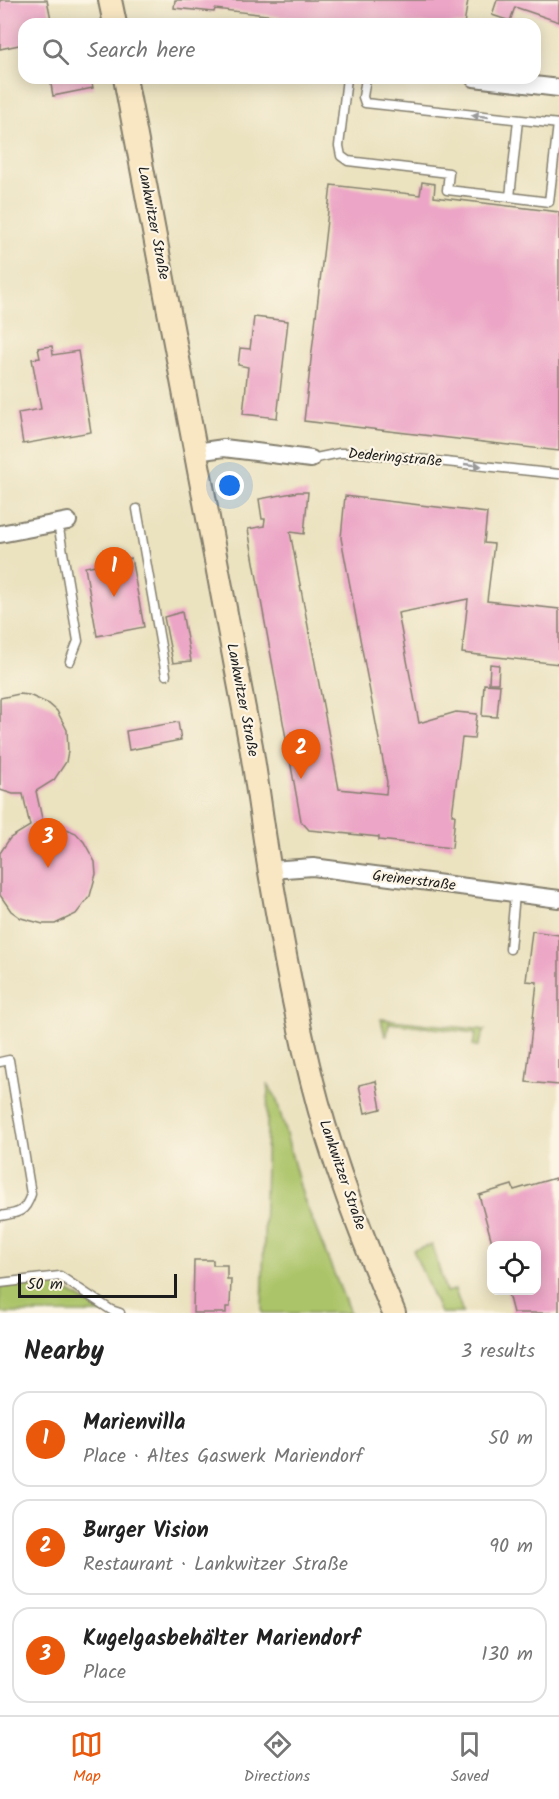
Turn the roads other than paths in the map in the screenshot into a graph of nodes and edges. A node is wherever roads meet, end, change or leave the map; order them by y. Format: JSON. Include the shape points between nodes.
{"nodes":[{"id":1,"x":110,"y":0,"type":"edge"},
{"id":2,"x":114,"y":18,"type":"edge"},
{"id":3,"x":126,"y":84,"type":"edge"},
{"id":4,"x":346,"y":84,"type":"edge"},
{"id":5,"x":365,"y":84,"type":"edge"},
{"id":6,"x":525,"y":84,"type":"edge"},
{"id":7,"x":559,"y":88,"type":"edge"},
{"id":8,"x":518,"y":120,"type":"junction"},
{"id":9,"x":559,"y":124,"type":"edge"},
{"id":10,"x":555,"y":188,"type":"edge"},
{"id":11,"x":510,"y":197,"type":"junction"},
{"id":12,"x":196,"y":452,"type":"junction"},
{"id":13,"x":310,"y":459,"type":"joint"},
{"id":14,"x":559,"y":474,"type":"edge"},
{"id":15,"x":137,"y":509,"type":"dead end"},
{"id":16,"x":63,"y":522,"type":"joint"},
{"id":17,"x":0,"y":534,"type":"edge"},
{"id":18,"x":70,"y":661,"type":"dead end"},
{"id":19,"x":166,"y":675,"type":"dead end"},
{"id":20,"x":270,"y":870,"type":"junction"},
{"id":21,"x":515,"y":894,"type":"junction"},
{"id":22,"x":559,"y":899,"type":"edge"},
{"id":23,"x":510,"y":949,"type":"dead end"},
{"id":24,"x":0,"y":1062,"type":"edge"},
{"id":25,"x":0,"y":1216,"type":"edge"},
{"id":26,"x":0,"y":1283,"type":"edge"},
{"id":27,"x":120,"y":1313,"type":"edge"},
{"id":28,"x":394,"y":1313,"type":"edge"}],
"edges":[{"from":1,"to":2,"type":"main road"},
{"from":3,"to":12,"type":"main road","name":"Lankwitzer Straße"},
{"from":4,"to":11,"type":"lane","via":[[339,146],[341,156],[348,161],[449,172],[447,190]]},
{"from":8,"to":5,"type":"lane","one_way":true,"via":[[365,103]]},
{"from":6,"to":7,"type":"street"},
{"from":8,"to":9,"type":"lane"},
{"from":8,"to":11,"type":"lane"},
{"from":9,"to":10,"type":"lane"},
{"from":10,"to":11,"type":"lane","via":[[549,202]]},
{"from":12,"to":13,"type":"street","name":"Dederingstraße","via":[[224,448]]},
{"from":12,"to":20,"type":"main road","name":"Lankwitzer Straße","via":[[259,790]]},
{"from":13,"to":14,"type":"lane","name":"Dederingstraße","one_way":true,"via":[[360,453]]},
{"from":15,"to":19,"type":"lane"},
{"from":16,"to":17,"type":"street"},
{"from":16,"to":18,"type":"lane","via":[[78,641]]},
{"from":20,"to":21,"type":"street","name":"Greinerstraße","via":[[313,867]]},
{"from":20,"to":28,"type":"main road","name":"Lankwitzer Straße","via":[[300,1028],[322,1117],[350,1204]]},
{"from":21,"to":22,"type":"street","name":"Greinerstraße"},
{"from":21,"to":23,"type":"lane"},
{"from":24,"to":25,"type":"lane","via":[[9,1060],[31,1194],[23,1210]]},
{"from":26,"to":27,"type":"lane","via":[[60,1276]]}]}
